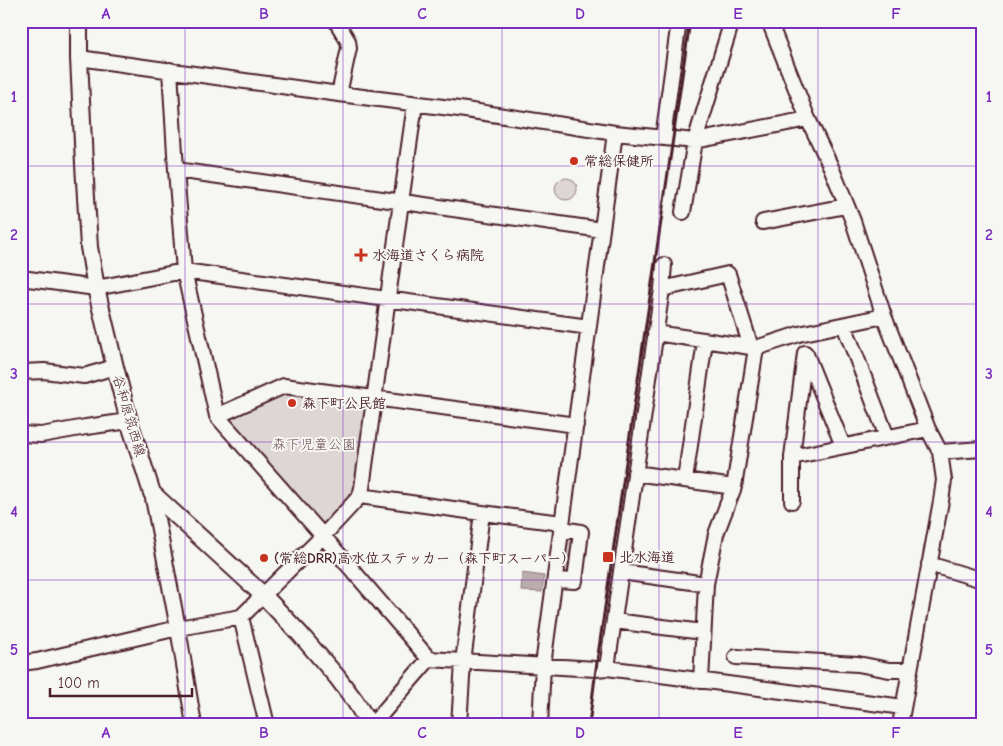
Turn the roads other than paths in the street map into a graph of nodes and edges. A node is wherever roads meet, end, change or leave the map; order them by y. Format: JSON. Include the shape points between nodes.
{"nodes":[{"id":1,"x":79,"y":21,"type":"edge"},
{"id":2,"x":336,"y":21,"type":"edge"},
{"id":3,"x":679,"y":21,"type":"edge"},
{"id":4,"x":732,"y":21,"type":"edge"},
{"id":5,"x":769,"y":21,"type":"edge"},
{"id":6,"x":80,"y":58,"type":"junction"},
{"id":7,"x":170,"y":70,"type":"junction"},
{"id":8,"x":339,"y":94,"type":"junction"},
{"id":9,"x":415,"y":104,"type":"junction"},
{"id":10,"x":808,"y":119,"type":"junction"},
{"id":11,"x":615,"y":133,"type":"junction"},
{"id":12,"x":663,"y":138,"type":"junction"},
{"id":13,"x":694,"y":141,"type":"junction"},
{"id":14,"x":176,"y":170,"type":"junction"},
{"id":15,"x":401,"y":202,"type":"junction"},
{"id":16,"x":846,"y":206,"type":"junction"},
{"id":17,"x":683,"y":212,"type":"dead end"},
{"id":18,"x":762,"y":222,"type":"dead end"},
{"id":19,"x":602,"y":230,"type":"junction"},
{"id":20,"x":664,"y":265,"type":"dead end"},
{"id":21,"x":184,"y":271,"type":"junction"},
{"id":22,"x":21,"y":278,"type":"edge"},
{"id":23,"x":96,"y":288,"type":"junction"},
{"id":24,"x":662,"y":289,"type":"junction"},
{"id":25,"x":388,"y":298,"type":"junction"},
{"id":26,"x":884,"y":316,"type":"junction"},
{"id":27,"x":844,"y":325,"type":"junction"},
{"id":28,"x":589,"y":327,"type":"junction"},
{"id":29,"x":655,"y":332,"type":"junction"},
{"id":30,"x":799,"y":334,"type":"junction"},
{"id":31,"x":704,"y":341,"type":"junction"},
{"id":32,"x":753,"y":348,"type":"junction"},
{"id":33,"x":806,"y":353,"type":"junction"},
{"id":34,"x":115,"y":366,"type":"junction"},
{"id":35,"x":21,"y":372,"type":"edge"},
{"id":36,"x":375,"y":398,"type":"junction"},
{"id":37,"x":217,"y":416,"type":"junction"},
{"id":38,"x":129,"y":421,"type":"junction"},
{"id":39,"x":576,"y":425,"type":"junction"},
{"id":40,"x":928,"y":429,"type":"junction"},
{"id":41,"x":21,"y":434,"type":"edge"},
{"id":42,"x":887,"y":437,"type":"junction"},
{"id":43,"x":843,"y":446,"type":"junction"},
{"id":44,"x":982,"y":449,"type":"edge"},
{"id":45,"x":940,"y":452,"type":"junction"},
{"id":46,"x":792,"y":457,"type":"junction"},
{"id":47,"x":635,"y":473,"type":"junction"},
{"id":48,"x":685,"y":480,"type":"junction"},
{"id":49,"x":734,"y":487,"type":"junction"},
{"id":50,"x":152,"y":493,"type":"junction"},
{"id":51,"x":360,"y":496,"type":"junction"},
{"id":52,"x":792,"y":501,"type":"dead end"},
{"id":53,"x":482,"y":513,"type":"junction"},
{"id":54,"x":562,"y":526,"type":"junction"},
{"id":55,"x":323,"y":536,"type":"junction"},
{"id":56,"x":929,"y":564,"type":"junction"},
{"id":57,"x":621,"y":572,"type":"junction"},
{"id":58,"x":555,"y":580,"type":"junction"},
{"id":59,"x":982,"y":580,"type":"edge"},
{"id":60,"x":706,"y":584,"type":"junction"},
{"id":61,"x":263,"y":595,"type":"junction"},
{"id":62,"x":241,"y":617,"type":"junction"},
{"id":63,"x":614,"y":620,"type":"junction"},
{"id":64,"x":178,"y":628,"type":"junction"},
{"id":65,"x":703,"y":632,"type":"junction"},
{"id":66,"x":736,"y":657,"type":"dead end"},
{"id":67,"x":429,"y":659,"type":"junction"},
{"id":68,"x":464,"y":662,"type":"junction"},
{"id":69,"x":21,"y":663,"type":"edge"},
{"id":70,"x":543,"y":665,"type":"junction"},
{"id":71,"x":606,"y":668,"type":"junction"},
{"id":72,"x":910,"y":670,"type":"junction"},
{"id":73,"x":701,"y":681,"type":"junction"},
{"id":74,"x":903,"y":707,"type":"junction"},
{"id":75,"x":194,"y":725,"type":"edge"},
{"id":76,"x":267,"y":725,"type":"edge"},
{"id":77,"x":371,"y":725,"type":"edge"},
{"id":78,"x":459,"y":725,"type":"edge"},
{"id":79,"x":540,"y":725,"type":"edge"},
{"id":80,"x":900,"y":725,"type":"edge"}],
"edges":[{"from":1,"to":6,"type":"main road","name":"谷和原筑西線"},
{"from":2,"to":8,"type":"street","via":[[349,48]]},
{"from":3,"to":12,"type":"street"},
{"from":4,"to":13,"type":"street"},
{"from":5,"to":10,"type":"street"},
{"from":6,"to":7,"type":"street"},
{"from":6,"to":23,"type":"main road","name":"谷和原筑西線","via":[[89,247]]},
{"from":7,"to":8,"type":"street"},
{"from":7,"to":14,"type":"street"},
{"from":8,"to":9,"type":"street"},
{"from":9,"to":11,"type":"street"},
{"from":9,"to":15,"type":"street"},
{"from":10,"to":13,"type":"street"},
{"from":10,"to":16,"type":"street"},
{"from":11,"to":12,"type":"street"},
{"from":11,"to":19,"type":"street"},
{"from":12,"to":13,"type":"street"},
{"from":13,"to":17,"type":"street"},
{"from":14,"to":15,"type":"street"},
{"from":14,"to":21,"type":"street"},
{"from":15,"to":19,"type":"street"},
{"from":15,"to":25,"type":"street"},
{"from":16,"to":18,"type":"street"},
{"from":16,"to":26,"type":"street"},
{"from":19,"to":28,"type":"street"},
{"from":20,"to":24,"type":"street"},
{"from":21,"to":23,"type":"street"},
{"from":21,"to":25,"type":"street"},
{"from":21,"to":37,"type":"street"},
{"from":22,"to":23,"type":"street"},
{"from":23,"to":34,"type":"main road","name":"谷和原筑西線"},
{"from":24,"to":29,"type":"street"},
{"from":24,"to":32,"type":"street","via":[[728,274]]},
{"from":25,"to":28,"type":"street"},
{"from":25,"to":36,"type":"street"},
{"from":26,"to":27,"type":"street"},
{"from":26,"to":40,"type":"street"},
{"from":27,"to":30,"type":"street"},
{"from":27,"to":42,"type":"street"},
{"from":28,"to":39,"type":"street"},
{"from":29,"to":31,"type":"street"},
{"from":29,"to":47,"type":"street"},
{"from":30,"to":32,"type":"street"},
{"from":30,"to":33,"type":"street"},
{"from":31,"to":32,"type":"street"},
{"from":31,"to":48,"type":"street"},
{"from":32,"to":49,"type":"street"},
{"from":33,"to":43,"type":"street"},
{"from":33,"to":46,"type":"street"},
{"from":34,"to":35,"type":"street","via":[[84,376]]},
{"from":34,"to":38,"type":"main road","name":"谷和原筑西線"},
{"from":36,"to":37,"type":"street","via":[[284,386]]},
{"from":36,"to":39,"type":"street"},
{"from":36,"to":51,"type":"street"},
{"from":37,"to":55,"type":"street"},
{"from":38,"to":41,"type":"street","via":[[41,435]]},
{"from":38,"to":50,"type":"main road","name":"谷和原筑西線"},
{"from":39,"to":54,"type":"street"},
{"from":40,"to":42,"type":"street"},
{"from":40,"to":45,"type":"street"},
{"from":42,"to":43,"type":"street"},
{"from":43,"to":46,"type":"street"},
{"from":44,"to":45,"type":"street"},
{"from":45,"to":56,"type":"street","via":[[944,480]]},
{"from":46,"to":52,"type":"street"},
{"from":47,"to":48,"type":"street"},
{"from":47,"to":57,"type":"street"},
{"from":48,"to":49,"type":"street"},
{"from":49,"to":60,"type":"street","via":[[716,534]]},
{"from":50,"to":61,"type":"main road","name":"谷和原筑西線"},
{"from":50,"to":64,"type":"street"},
{"from":51,"to":53,"type":"street"},
{"from":51,"to":55,"type":"street"},
{"from":53,"to":54,"type":"street"},
{"from":53,"to":68,"type":"street"},
{"from":54,"to":58,"type":"street"},
{"from":54,"to":58,"type":"street","via":[[581,532],[575,581]]},
{"from":55,"to":61,"type":"street"},
{"from":55,"to":67,"type":"street"},
{"from":56,"to":59,"type":"street"},
{"from":56,"to":72,"type":"street"},
{"from":57,"to":60,"type":"street"},
{"from":57,"to":63,"type":"street"},
{"from":58,"to":70,"type":"street"},
{"from":60,"to":65,"type":"street"},
{"from":61,"to":62,"type":"street"},
{"from":61,"to":77,"type":"main road","name":"谷和原筑西線","via":[[319,655]]},
{"from":62,"to":64,"type":"street"},
{"from":62,"to":76,"type":"street"},
{"from":63,"to":65,"type":"street"},
{"from":63,"to":71,"type":"street"},
{"from":64,"to":69,"type":"street"},
{"from":64,"to":75,"type":"street"},
{"from":65,"to":73,"type":"street"},
{"from":66,"to":72,"type":"street"},
{"from":67,"to":68,"type":"street"},
{"from":67,"to":77,"type":"street"},
{"from":68,"to":70,"type":"street"},
{"from":68,"to":78,"type":"street"},
{"from":70,"to":71,"type":"street"},
{"from":70,"to":79,"type":"street"},
{"from":71,"to":73,"type":"street"},
{"from":72,"to":74,"type":"street"},
{"from":73,"to":74,"type":"street"},
{"from":74,"to":80,"type":"street"}]}
